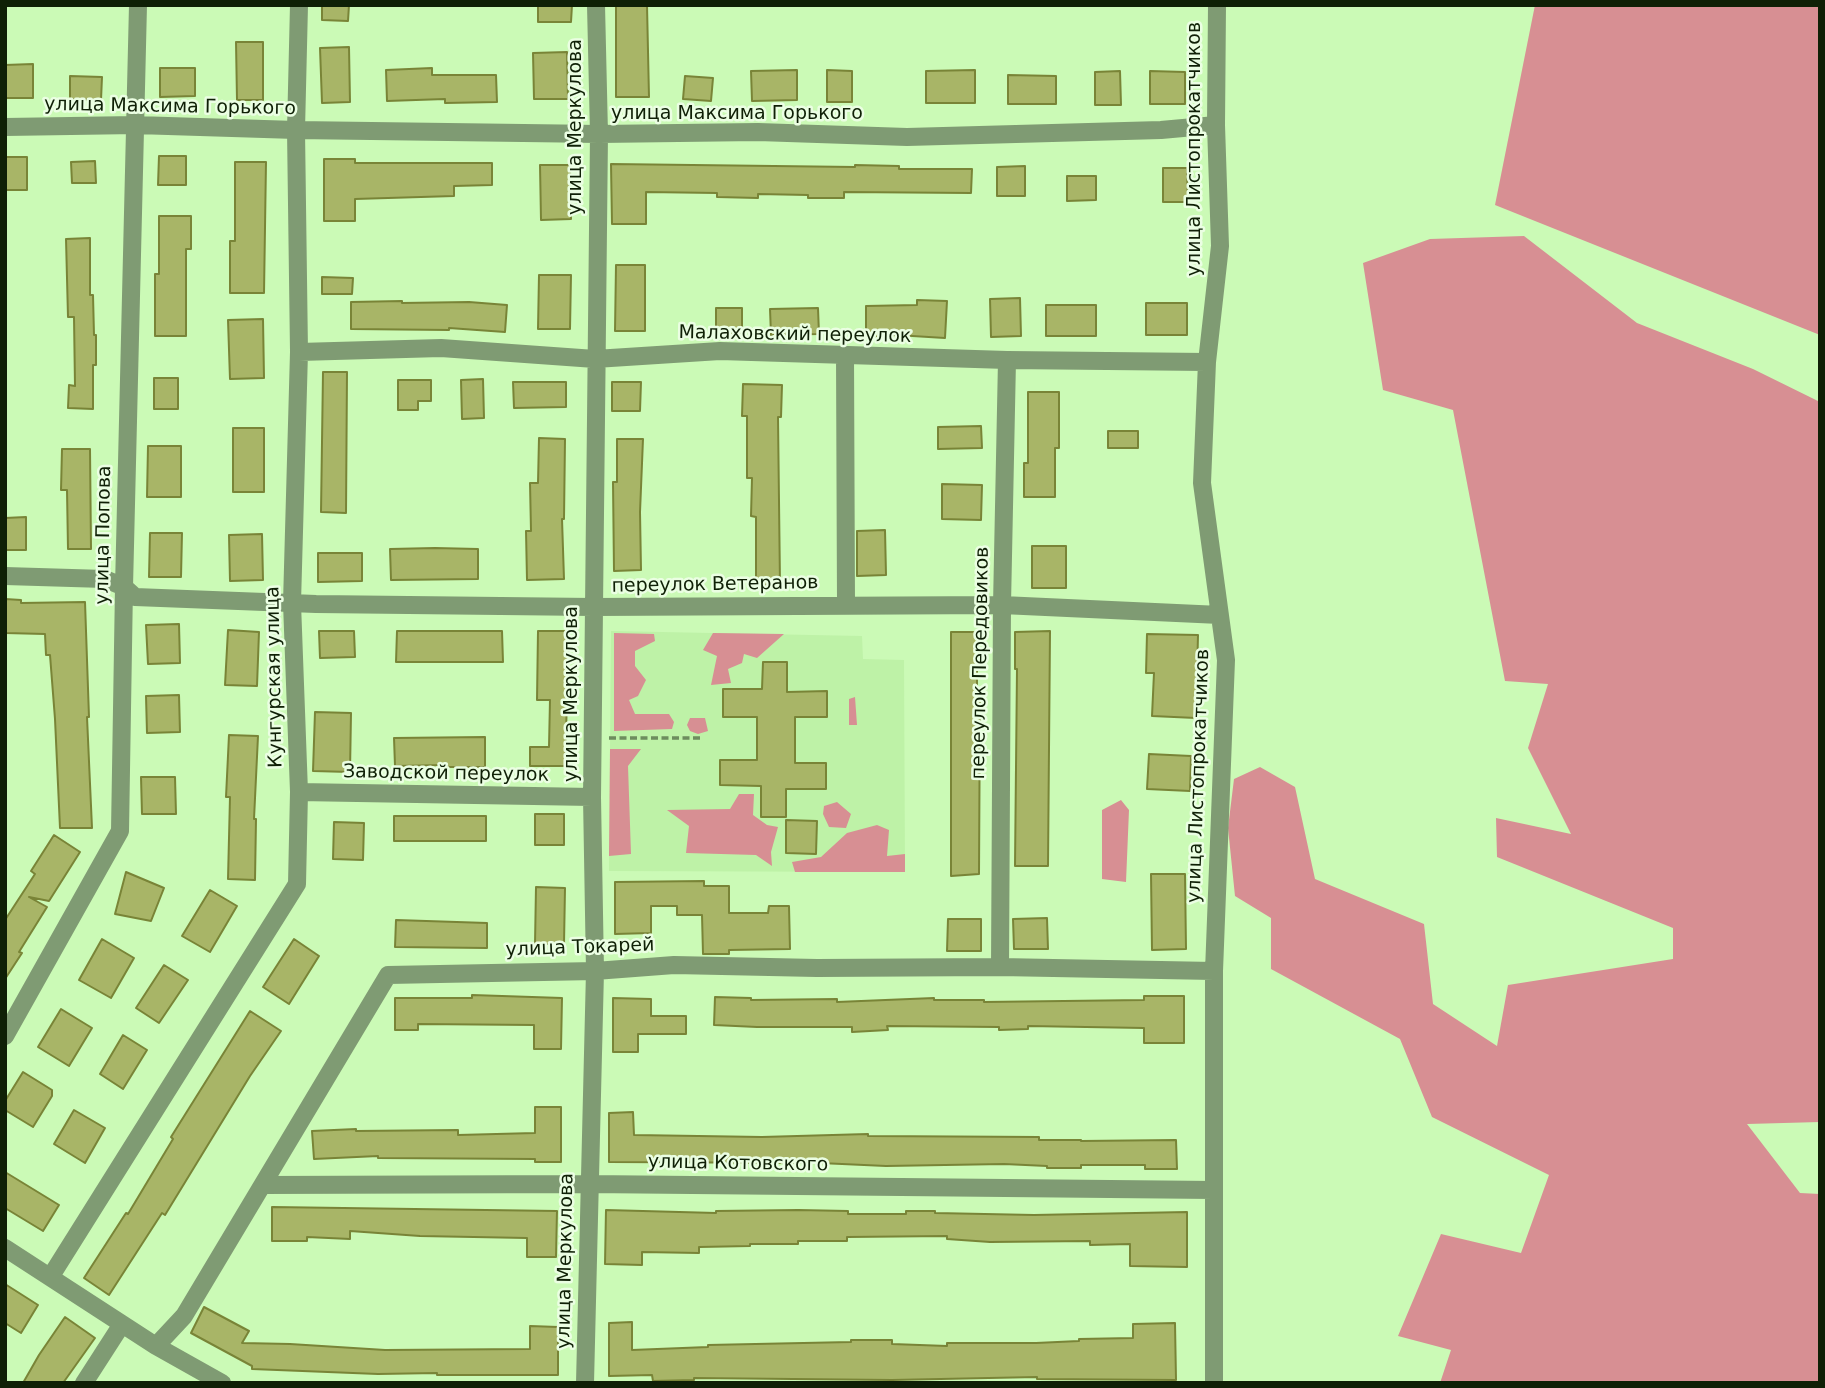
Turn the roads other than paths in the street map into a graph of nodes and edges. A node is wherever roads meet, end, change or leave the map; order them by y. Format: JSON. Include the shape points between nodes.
{"nodes":[{"id":1,"x":138,"y":5,"type":"edge"},
{"id":2,"x":299,"y":5,"type":"edge"},
{"id":3,"x":596,"y":5,"type":"edge"},
{"id":4,"x":1217,"y":5,"type":"edge"},
{"id":5,"x":136,"y":125,"type":"junction"},
{"id":6,"x":1216,"y":125,"type":"junction"},
{"id":7,"x":5,"y":127,"type":"edge"},
{"id":8,"x":296,"y":130,"type":"junction"},
{"id":9,"x":599,"y":134,"type":"junction"},
{"id":10,"x":299,"y":352,"type":"junction"},
{"id":11,"x":845,"y":355,"type":"junction"},
{"id":12,"x":595,"y":359,"type":"junction"},
{"id":13,"x":1007,"y":360,"type":"junction"},
{"id":14,"x":1207,"y":362,"type":"junction"},
{"id":15,"x":5,"y":576,"type":"edge"},
{"id":16,"x":124,"y":587,"type":"junction"},
{"id":17,"x":292,"y":603,"type":"junction"},
{"id":18,"x":846,"y":604,"type":"junction"},
{"id":19,"x":1002,"y":605,"type":"junction"},
{"id":20,"x":593,"y":607,"type":"junction"},
{"id":21,"x":1220,"y":615,"type":"junction"},
{"id":22,"x":299,"y":792,"type":"junction"},
{"id":23,"x":592,"y":797,"type":"junction"},
{"id":24,"x":1000,"y":967,"type":"junction"},
{"id":25,"x":595,"y":971,"type":"junction"},
{"id":26,"x":1214,"y":971,"type":"junction"},
{"id":27,"x":5,"y":1036,"type":"edge"},
{"id":28,"x":588,"y":1184,"type":"junction"},
{"id":29,"x":263,"y":1185,"type":"junction"},
{"id":30,"x":1214,"y":1190,"type":"junction"},
{"id":31,"x":5,"y":1248,"type":"edge"},
{"id":32,"x":51,"y":1276,"type":"junction"},
{"id":33,"x":122,"y":1324,"type":"junction"},
{"id":34,"x":156,"y":1346,"type":"junction"},
{"id":35,"x":84,"y":1383,"type":"edge"},
{"id":36,"x":222,"y":1383,"type":"edge"},
{"id":37,"x":585,"y":1383,"type":"edge"},
{"id":38,"x":1214,"y":1383,"type":"edge"}],
"edges":[{"from":1,"to":5,"type":"street","name":"улица Попова"},
{"from":2,"to":8,"type":"street","name":"Кунгурская улица"},
{"from":3,"to":9,"type":"street","name":"улица Меркулова"},
{"from":4,"to":6,"type":"street","name":"улица Листопрокатчиков"},
{"from":5,"to":7,"type":"street","name":"улица Максима Горького"},
{"from":5,"to":8,"type":"street","name":"улица Максима Горького"},
{"from":5,"to":16,"type":"street","name":"улица Попова"},
{"from":6,"to":9,"type":"street","name":"улица Максима Горького","via":[[907,137],[758,132]]},
{"from":6,"to":14,"type":"street","name":"улица Листопрокатчиков","via":[[1220,246]]},
{"from":8,"to":9,"type":"street","name":"улица Максима Горького"},
{"from":8,"to":10,"type":"street","name":"Кунгурская улица"},
{"from":9,"to":12,"type":"street","name":"улица Меркулова"},
{"from":10,"to":12,"type":"street","name":"Малаховский переулок","via":[[441,348]]},
{"from":10,"to":17,"type":"street","name":"Кунгурская улица"},
{"from":11,"to":12,"type":"street","name":"Малаховский переулок","via":[[720,351]]},
{"from":11,"to":13,"type":"street","name":"Малаховский переулок"},
{"from":11,"to":18,"type":"street"},
{"from":12,"to":20,"type":"street","name":"улица Меркулова"},
{"from":13,"to":14,"type":"street","name":"Малаховский переулок"},
{"from":13,"to":19,"type":"street","name":"переулок Передовиков"},
{"from":14,"to":21,"type":"street","name":"улица Листопрокатчиков","via":[[1202,483]]},
{"from":15,"to":16,"type":"street","name":"переулок Ветеранов","via":[[105,579]]},
{"from":16,"to":17,"type":"street","name":"переулок Ветеранов","via":[[135,597]]},
{"from":16,"to":27,"type":"street","name":"улица Попова","via":[[120,831]]},
{"from":17,"to":20,"type":"street","name":"переулок Ветеранов"},
{"from":17,"to":22,"type":"street","name":"Кунгурская улица"},
{"from":18,"to":19,"type":"street","name":"переулок Ветеранов"},
{"from":18,"to":20,"type":"street","name":"переулок Ветеранов"},
{"from":19,"to":21,"type":"street","name":"переулок Ветеранов"},
{"from":19,"to":24,"type":"street","name":"переулок Передовиков"},
{"from":20,"to":23,"type":"street","name":"улица Меркулова"},
{"from":21,"to":26,"type":"street","name":"улица Листопрокатчиков","via":[[1226,660]]},
{"from":22,"to":23,"type":"street","name":"Заводской переулок"},
{"from":22,"to":32,"type":"street","name":"Кунгурская улица","via":[[297,884]]},
{"from":23,"to":25,"type":"street","name":"улица Меркулова"},
{"from":24,"to":25,"type":"street","name":"улица Токарей","via":[[674,965]]},
{"from":24,"to":26,"type":"street","name":"улица Токарей"},
{"from":25,"to":28,"type":"street","name":"улица Меркулова"},
{"from":25,"to":29,"type":"street","name":"улица Токарей","via":[[388,975]]},
{"from":26,"to":30,"type":"street","name":"улица Листопрокатчиков"},
{"from":28,"to":29,"type":"street","name":"улица Котовского"},
{"from":28,"to":30,"type":"street","name":"улица Котовского"},
{"from":28,"to":37,"type":"street","name":"улица Меркулова"},
{"from":29,"to":34,"type":"street","name":"улица Токарей","via":[[184,1317]]},
{"from":30,"to":38,"type":"street","name":"улица Листопрокатчиков"},
{"from":31,"to":32,"type":"street"},
{"from":32,"to":33,"type":"street"},
{"from":33,"to":34,"type":"street"},
{"from":33,"to":35,"type":"street"},
{"from":34,"to":36,"type":"street"}]}
